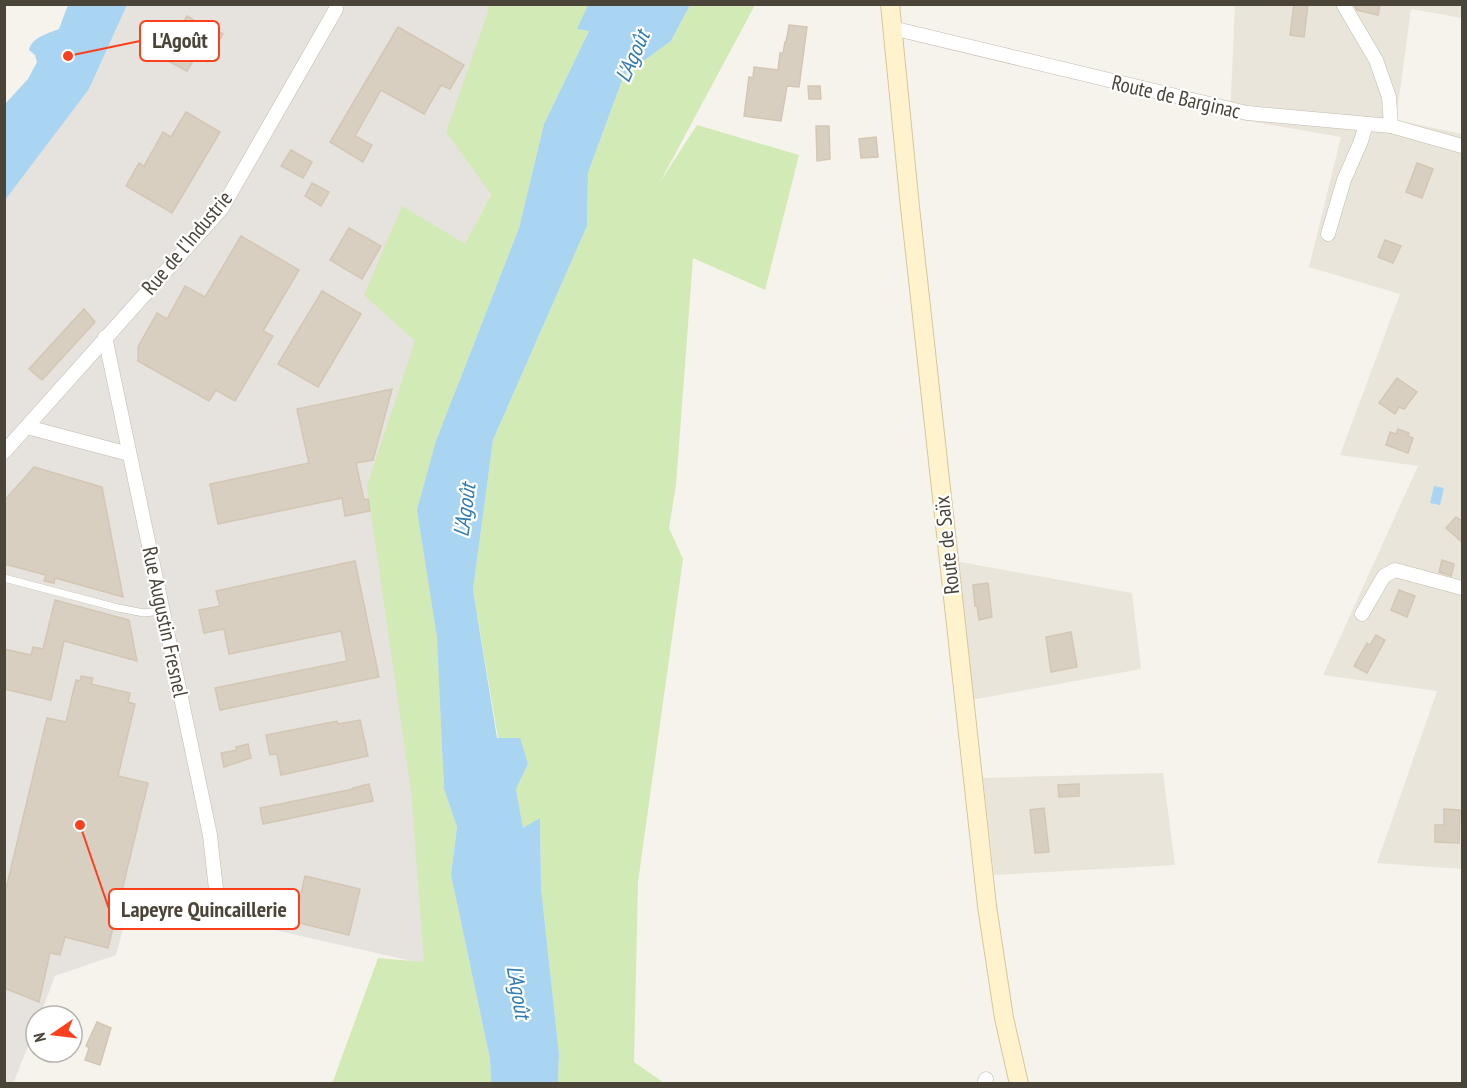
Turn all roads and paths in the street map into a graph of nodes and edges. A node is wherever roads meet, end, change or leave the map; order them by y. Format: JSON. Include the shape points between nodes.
{"nodes":[{"id":1,"x":890,"y":4,"type":"edge"},
{"id":2,"x":1343,"y":4,"type":"edge"},
{"id":3,"x":336,"y":9,"type":"dead end"},
{"id":4,"x":1352,"y":11,"type":"edge"},
{"id":5,"x":892,"y":28,"type":"junction"},
{"id":6,"x":1365,"y":124,"type":"junction"},
{"id":7,"x":1392,"y":126,"type":"junction"},
{"id":8,"x":1462,"y":146,"type":"edge"},
{"id":9,"x":1328,"y":234,"type":"dead end"},
{"id":10,"x":105,"y":337,"type":"junction"},
{"id":11,"x":27,"y":428,"type":"junction"},
{"id":12,"x":4,"y":452,"type":"edge"},
{"id":13,"x":129,"y":454,"type":"junction"},
{"id":14,"x":4,"y":578,"type":"edge"},
{"id":15,"x":1462,"y":588,"type":"edge"},
{"id":16,"x":162,"y":611,"type":"junction"},
{"id":17,"x":1362,"y":614,"type":"dead end"},
{"id":18,"x":218,"y":908,"type":"dead end"},
{"id":19,"x":1020,"y":1083,"type":"edge"}],
"edges":[{"from":1,"to":5,"type":"street","name":"Route de Saïx"},
{"from":2,"to":4,"type":"street"},
{"from":3,"to":10,"type":"street","name":"Rue de l'Industrie","via":[[222,208]]},
{"from":4,"to":7,"type":"street","via":[[1389,97]]},
{"from":5,"to":6,"type":"street","name":"Route de Barginac","via":[[1247,113]]},
{"from":5,"to":19,"type":"street","name":"Route de Saïx","via":[[987,906],[1004,1018]]},
{"from":6,"to":7,"type":"street","name":"Route de Barginac"},
{"from":6,"to":9,"type":"street"},
{"from":7,"to":8,"type":"street","name":"Route de Barginac"},
{"from":10,"to":11,"type":"street","name":"Rue de l'Industrie"},
{"from":10,"to":13,"type":"street","name":"Rue Augustin Fresnel"},
{"from":11,"to":12,"type":"street","name":"Rue de l'Industrie"},
{"from":11,"to":13,"type":"street"},
{"from":13,"to":16,"type":"street","name":"Rue Augustin Fresnel"},
{"from":14,"to":16,"type":"lane","via":[[118,608],[144,613]]},
{"from":15,"to":17,"type":"street","via":[[1395,570],[1384,576]]},
{"from":16,"to":18,"type":"street","name":"Rue Augustin Fresnel","via":[[210,835]]}]}
